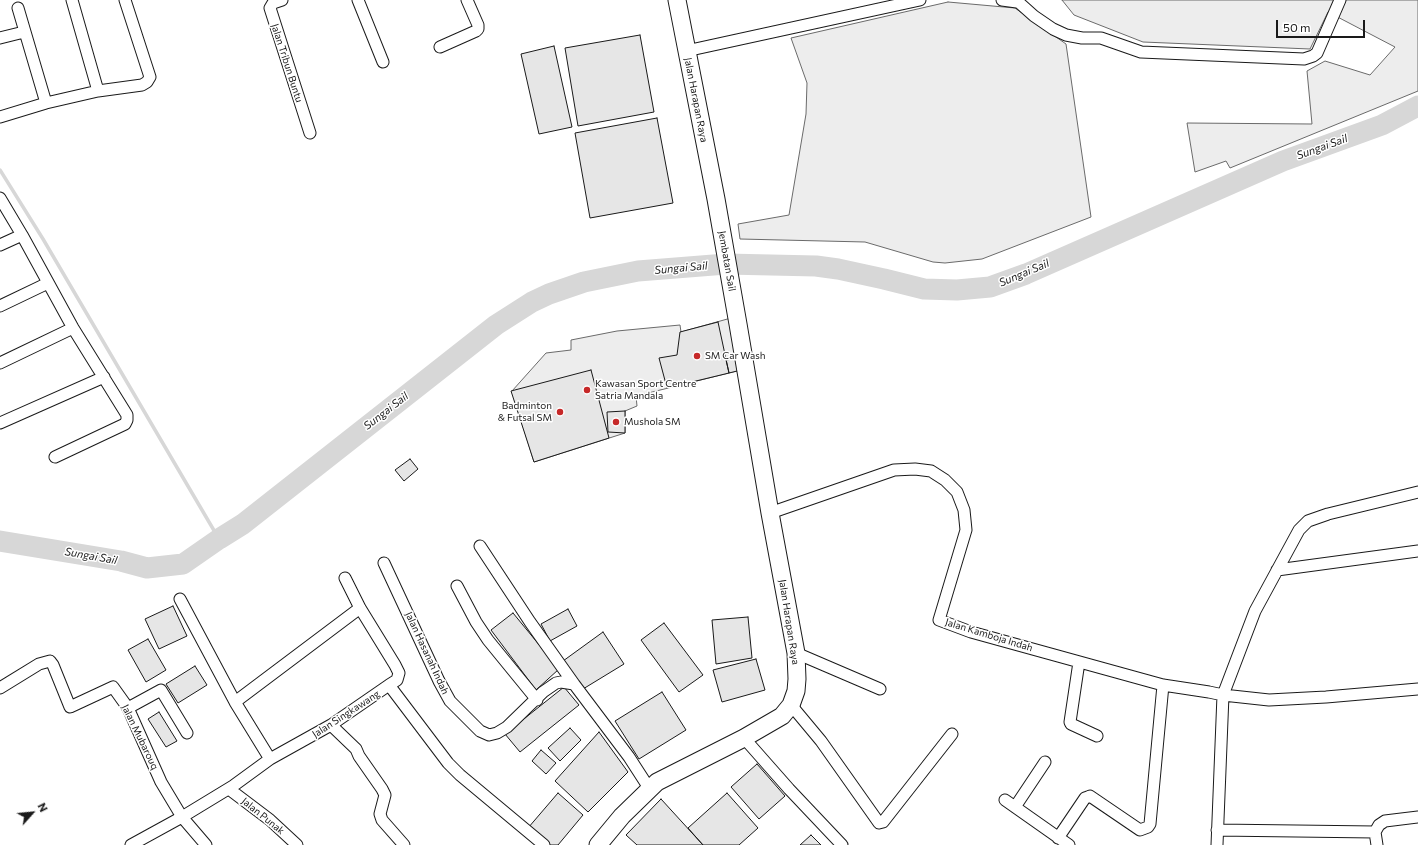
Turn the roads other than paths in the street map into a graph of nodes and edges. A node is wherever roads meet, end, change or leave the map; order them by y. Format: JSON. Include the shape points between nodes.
{"nodes":[{"id":1,"x":72,"y":0,"type":"edge"},
{"id":2,"x":125,"y":0,"type":"edge"},
{"id":3,"x":282,"y":0,"type":"edge"},
{"id":4,"x":358,"y":0,"type":"edge"},
{"id":5,"x":467,"y":0,"type":"edge"},
{"id":6,"x":677,"y":0,"type":"edge"},
{"id":7,"x":920,"y":0,"type":"edge"},
{"id":8,"x":1002,"y":0,"type":"edge"},
{"id":9,"x":1340,"y":0,"type":"edge"},
{"id":10,"x":1017,"y":1,"type":"edge"},
{"id":11,"x":18,"y":8,"type":"dead end"},
{"id":12,"x":24,"y":32,"type":"junction"},
{"id":13,"x":0,"y":38,"type":"edge"},
{"id":14,"x":440,"y":47,"type":"dead end"},
{"id":15,"x":686,"y":51,"type":"junction"},
{"id":16,"x":383,"y":62,"type":"dead end"},
{"id":17,"x":98,"y":91,"type":"junction"},
{"id":18,"x":46,"y":103,"type":"junction"},
{"id":19,"x":0,"y":117,"type":"edge"},
{"id":20,"x":310,"y":133,"type":"dead end"},
{"id":21,"x":0,"y":198,"type":"edge"},
{"id":22,"x":716,"y":199,"type":"joint"},
{"id":23,"x":22,"y":234,"type":"junction"},
{"id":24,"x":0,"y":245,"type":"edge"},
{"id":25,"x":48,"y":284,"type":"junction"},
{"id":26,"x":0,"y":306,"type":"edge"},
{"id":27,"x":738,"y":324,"type":"joint"},
{"id":28,"x":73,"y":328,"type":"junction"},
{"id":29,"x":0,"y":363,"type":"edge"},
{"id":30,"x":104,"y":377,"type":"junction"},
{"id":31,"x":0,"y":423,"type":"edge"},
{"id":32,"x":55,"y":458,"type":"dead end"},
{"id":33,"x":1418,"y":492,"type":"edge"},
{"id":34,"x":770,"y":513,"type":"junction"},
{"id":35,"x":480,"y":546,"type":"dead end"},
{"id":36,"x":1418,"y":551,"type":"edge"},
{"id":37,"x":384,"y":564,"type":"dead end"},
{"id":38,"x":1277,"y":570,"type":"junction"},
{"id":39,"x":345,"y":578,"type":"dead end"},
{"id":40,"x":457,"y":586,"type":"dead end"},
{"id":41,"x":180,"y":599,"type":"dead end"},
{"id":42,"x":360,"y":608,"type":"junction"},
{"id":43,"x":796,"y":653,"type":"junction"},
{"id":44,"x":1079,"y":662,"type":"junction"},
{"id":45,"x":574,"y":684,"type":"junction"},
{"id":46,"x":389,"y":685,"type":"junction"},
{"id":47,"x":1163,"y":685,"type":"junction"},
{"id":48,"x":0,"y":688,"type":"edge"},
{"id":49,"x":880,"y":689,"type":"dead end"},
{"id":50,"x":1418,"y":689,"type":"edge"},
{"id":51,"x":1223,"y":695,"type":"junction"},
{"id":52,"x":536,"y":700,"type":"junction"},
{"id":53,"x":235,"y":702,"type":"junction"},
{"id":54,"x":791,"y":705,"type":"junction"},
{"id":55,"x":128,"y":708,"type":"junction"},
{"id":56,"x":331,"y":725,"type":"junction"},
{"id":57,"x":187,"y":733,"type":"dead end"},
{"id":58,"x":952,"y":734,"type":"dead end"},
{"id":59,"x":1097,"y":736,"type":"dead end"},
{"id":60,"x":744,"y":738,"type":"junction"},
{"id":61,"x":270,"y":759,"type":"junction"},
{"id":62,"x":1045,"y":762,"type":"dead end"},
{"id":63,"x":649,"y":788,"type":"junction"},
{"id":64,"x":229,"y":789,"type":"junction"},
{"id":65,"x":1006,"y":800,"type":"dead end"},
{"id":66,"x":1016,"y":807,"type":"junction"},
{"id":67,"x":1418,"y":817,"type":"edge"},
{"id":68,"x":182,"y":818,"type":"junction"},
{"id":69,"x":1217,"y":830,"type":"junction"},
{"id":70,"x":1375,"y":832,"type":"junction"},
{"id":71,"x":1058,"y":838,"type":"junction"},
{"id":72,"x":132,"y":845,"type":"edge"},
{"id":73,"x":206,"y":845,"type":"edge"},
{"id":74,"x":297,"y":845,"type":"edge"},
{"id":75,"x":404,"y":845,"type":"edge"},
{"id":76,"x":544,"y":845,"type":"edge"},
{"id":77,"x":598,"y":845,"type":"edge"},
{"id":78,"x":842,"y":845,"type":"edge"},
{"id":79,"x":1069,"y":845,"type":"edge"},
{"id":80,"x":1217,"y":845,"type":"edge"},
{"id":81,"x":1377,"y":845,"type":"edge"}],
"edges":[{"from":1,"to":17,"type":"street"},
{"from":2,"to":17,"type":"street","via":[[150,77],[142,85]]},
{"from":3,"to":20,"type":"street","name":"Jalan Tribun Buntu","via":[[273,3],[270,8]]},
{"from":4,"to":16,"type":"street"},
{"from":5,"to":14,"type":"street","via":[[478,29]]},
{"from":6,"to":15,"type":"main road","name":"Jalan Harapan Raya"},
{"from":7,"to":15,"type":"street"},
{"from":8,"to":10,"type":"street"},
{"from":9,"to":10,"type":"street","via":[[1317,53],[1304,60],[1141,52],[1101,38],[1066,35],[1034,16]]},
{"from":11,"to":12,"type":"street"},
{"from":12,"to":13,"type":"street"},
{"from":12,"to":18,"type":"street"},
{"from":15,"to":22,"type":"main road","name":"Jalan Harapan Raya"},
{"from":17,"to":18,"type":"street"},
{"from":18,"to":19,"type":"street"},
{"from":21,"to":23,"type":"street"},
{"from":22,"to":27,"type":"main road","name":"Jembatan Sail"},
{"from":23,"to":24,"type":"street"},
{"from":23,"to":25,"type":"street"},
{"from":25,"to":26,"type":"street"},
{"from":25,"to":28,"type":"street"},
{"from":27,"to":34,"type":"main road","name":"Jalan Harapan Raya"},
{"from":28,"to":29,"type":"street"},
{"from":28,"to":30,"type":"street"},
{"from":30,"to":31,"type":"street"},
{"from":30,"to":32,"type":"street","via":[[127,415],[125,424]]},
{"from":33,"to":38,"type":"street","via":[[1308,521]]},
{"from":34,"to":43,"type":"main road","name":"Jalan Harapan Raya"},
{"from":34,"to":44,"type":"street","name":"Jalan Kamboja Indah","via":[[894,470],[915,469],[931,472],[945,480],[956,492],[964,510],[966,530],[939,620],[972,632]]},
{"from":35,"to":45,"type":"street"},
{"from":36,"to":38,"type":"street"},
{"from":37,"to":52,"type":"street","name":"Jalan Hasanah Indah","via":[[450,701],[480,731],[489,735],[498,733]]},
{"from":38,"to":51,"type":"street","via":[[1255,611]]},
{"from":39,"to":42,"type":"street"},
{"from":40,"to":52,"type":"street","via":[[488,640]]},
{"from":41,"to":53,"type":"street"},
{"from":42,"to":46,"type":"street","via":[[399,673],[397,680]]},
{"from":42,"to":53,"type":"street"},
{"from":43,"to":49,"type":"street"},
{"from":43,"to":54,"type":"main road","name":"Jalan Harapan Raya","via":[[796,691]]},
{"from":44,"to":47,"type":"street","name":"Jalan Kamboja Indah"},
{"from":44,"to":59,"type":"street","via":[[1070,722]]},
{"from":45,"to":52,"type":"street","name":"Jalan Hasanah Indah","via":[[556,682]]},
{"from":45,"to":63,"type":"street"},
{"from":46,"to":56,"type":"street","name":"Jalan Singkawang"},
{"from":46,"to":76,"type":"street","name":"Jalan Singkawang","via":[[448,763]]},
{"from":47,"to":51,"type":"street","name":"Jalan Kamboja Indah"},
{"from":47,"to":71,"type":"street","via":[[1148,827],[1140,830],[1090,796]]},
{"from":48,"to":55,"type":"street","name":"Jalan Mubarouq","via":[[39,664],[50,661],[70,707],[113,687]]},
{"from":50,"to":51,"type":"street","name":"Jalan Kamboja Indah","via":[[1269,700]]},
{"from":51,"to":69,"type":"street"},
{"from":53,"to":61,"type":"street"},
{"from":54,"to":58,"type":"street","via":[[821,741],[879,823]]},
{"from":54,"to":60,"type":"main road","name":"Jalan Harapan Raya","via":[[775,721]]},
{"from":55,"to":57,"type":"street","via":[[161,690]]},
{"from":55,"to":68,"type":"street","name":"Jalan Mubarouq","via":[[161,782]]},
{"from":56,"to":61,"type":"street","name":"Jalan Singkawang"},
{"from":56,"to":75,"type":"street","via":[[356,749],[382,789],[382,820]]},
{"from":60,"to":63,"type":"main road","name":"Jalan Harapan Raya","via":[[666,776]]},
{"from":60,"to":78,"type":"street"},
{"from":61,"to":64,"type":"street","name":"Jalan Singkawang"},
{"from":62,"to":66,"type":"street"},
{"from":63,"to":77,"type":"main road","name":"Jalan Harapan Raya"},
{"from":64,"to":68,"type":"street","name":"Jalan Singkawang"},
{"from":64,"to":74,"type":"street","name":"Jalan Punak","via":[[270,820]]},
{"from":65,"to":66,"type":"street"},
{"from":66,"to":71,"type":"street"},
{"from":67,"to":70,"type":"street","via":[[1385,821]]},
{"from":68,"to":72,"type":"street","name":"Jalan Singkawang"},
{"from":68,"to":73,"type":"street","name":"Jalan Mubarouq"},
{"from":69,"to":70,"type":"street"},
{"from":69,"to":80,"type":"street"},
{"from":70,"to":81,"type":"street"},
{"from":71,"to":79,"type":"street"}]}
